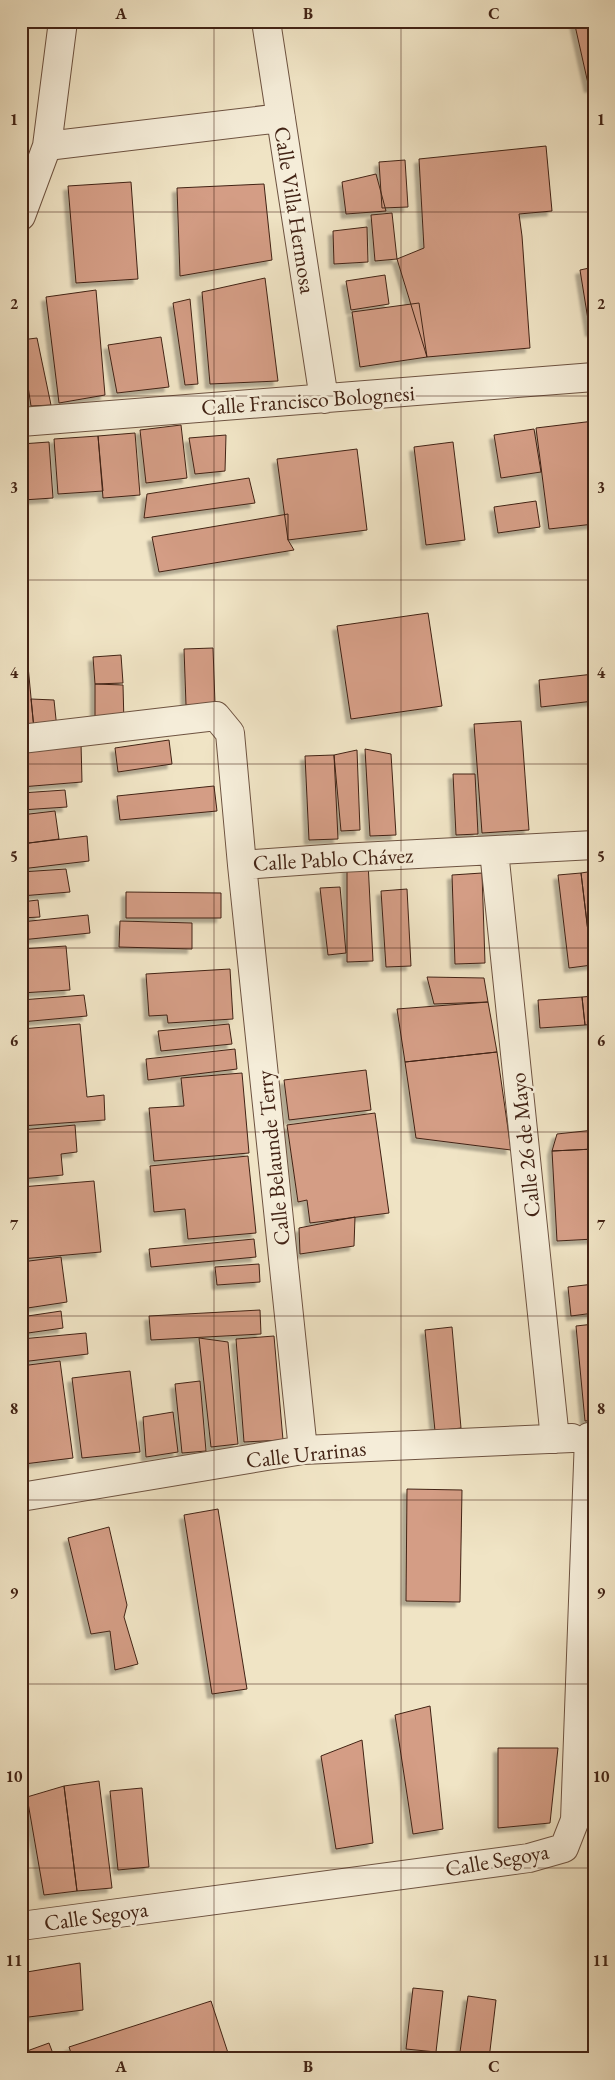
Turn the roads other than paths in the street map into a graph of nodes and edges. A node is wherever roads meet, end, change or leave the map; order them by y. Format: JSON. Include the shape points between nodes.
{"nodes":[{"id":1,"x":63,"y":21,"type":"edge"},
{"id":2,"x":266,"y":21,"type":"edge"},
{"id":3,"x":281,"y":118,"type":"junction"},
{"id":4,"x":47,"y":146,"type":"junction"},
{"id":5,"x":21,"y":216,"type":"edge"},
{"id":6,"x":594,"y":377,"type":"edge"},
{"id":7,"x":324,"y":400,"type":"junction"},
{"id":8,"x":21,"y":422,"type":"edge"},
{"id":9,"x":21,"y":739,"type":"edge"},
{"id":10,"x":594,"y":845,"type":"edge"},
{"id":11,"x":494,"y":851,"type":"junction"},
{"id":12,"x":242,"y":865,"type":"junction"},
{"id":13,"x":592,"y":1437,"type":"edge"},
{"id":14,"x":555,"y":1439,"type":"junction"},
{"id":15,"x":303,"y":1450,"type":"junction"},
{"id":16,"x":21,"y":1496,"type":"edge"},
{"id":17,"x":21,"y":1926,"type":"edge"}],
"edges":[{"from":1,"to":4,"type":"street"},
{"from":2,"to":3,"type":"street","name":"Calle Villa Hermosa"},
{"from":3,"to":4,"type":"street"},
{"from":3,"to":7,"type":"street","name":"Calle Villa Hermosa"},
{"from":4,"to":5,"type":"street"},
{"from":6,"to":7,"type":"street","name":"Calle Francisco Bolognesi"},
{"from":7,"to":8,"type":"street","name":"Calle Francisco Bolognesi"},
{"from":9,"to":12,"type":"street","name":"Calle Pablo Chávez","via":[[216,716],[230,733]]},
{"from":10,"to":11,"type":"street","name":"Calle Pablo Chávez"},
{"from":11,"to":12,"type":"street","name":"Calle Pablo Chávez"},
{"from":11,"to":14,"type":"street","name":"Calle 26 de Mayo"},
{"from":12,"to":15,"type":"street","name":"Calle Belaunde Terry"},
{"from":13,"to":14,"type":"street","name":"Calle Urarinas"},
{"from":13,"to":17,"type":"street","name":"Calle Segoya","via":[[575,1820],[564,1848],[529,1858]]},
{"from":14,"to":15,"type":"street","name":"Calle Urarinas"},
{"from":15,"to":16,"type":"street","name":"Calle Urarinas"}]}
